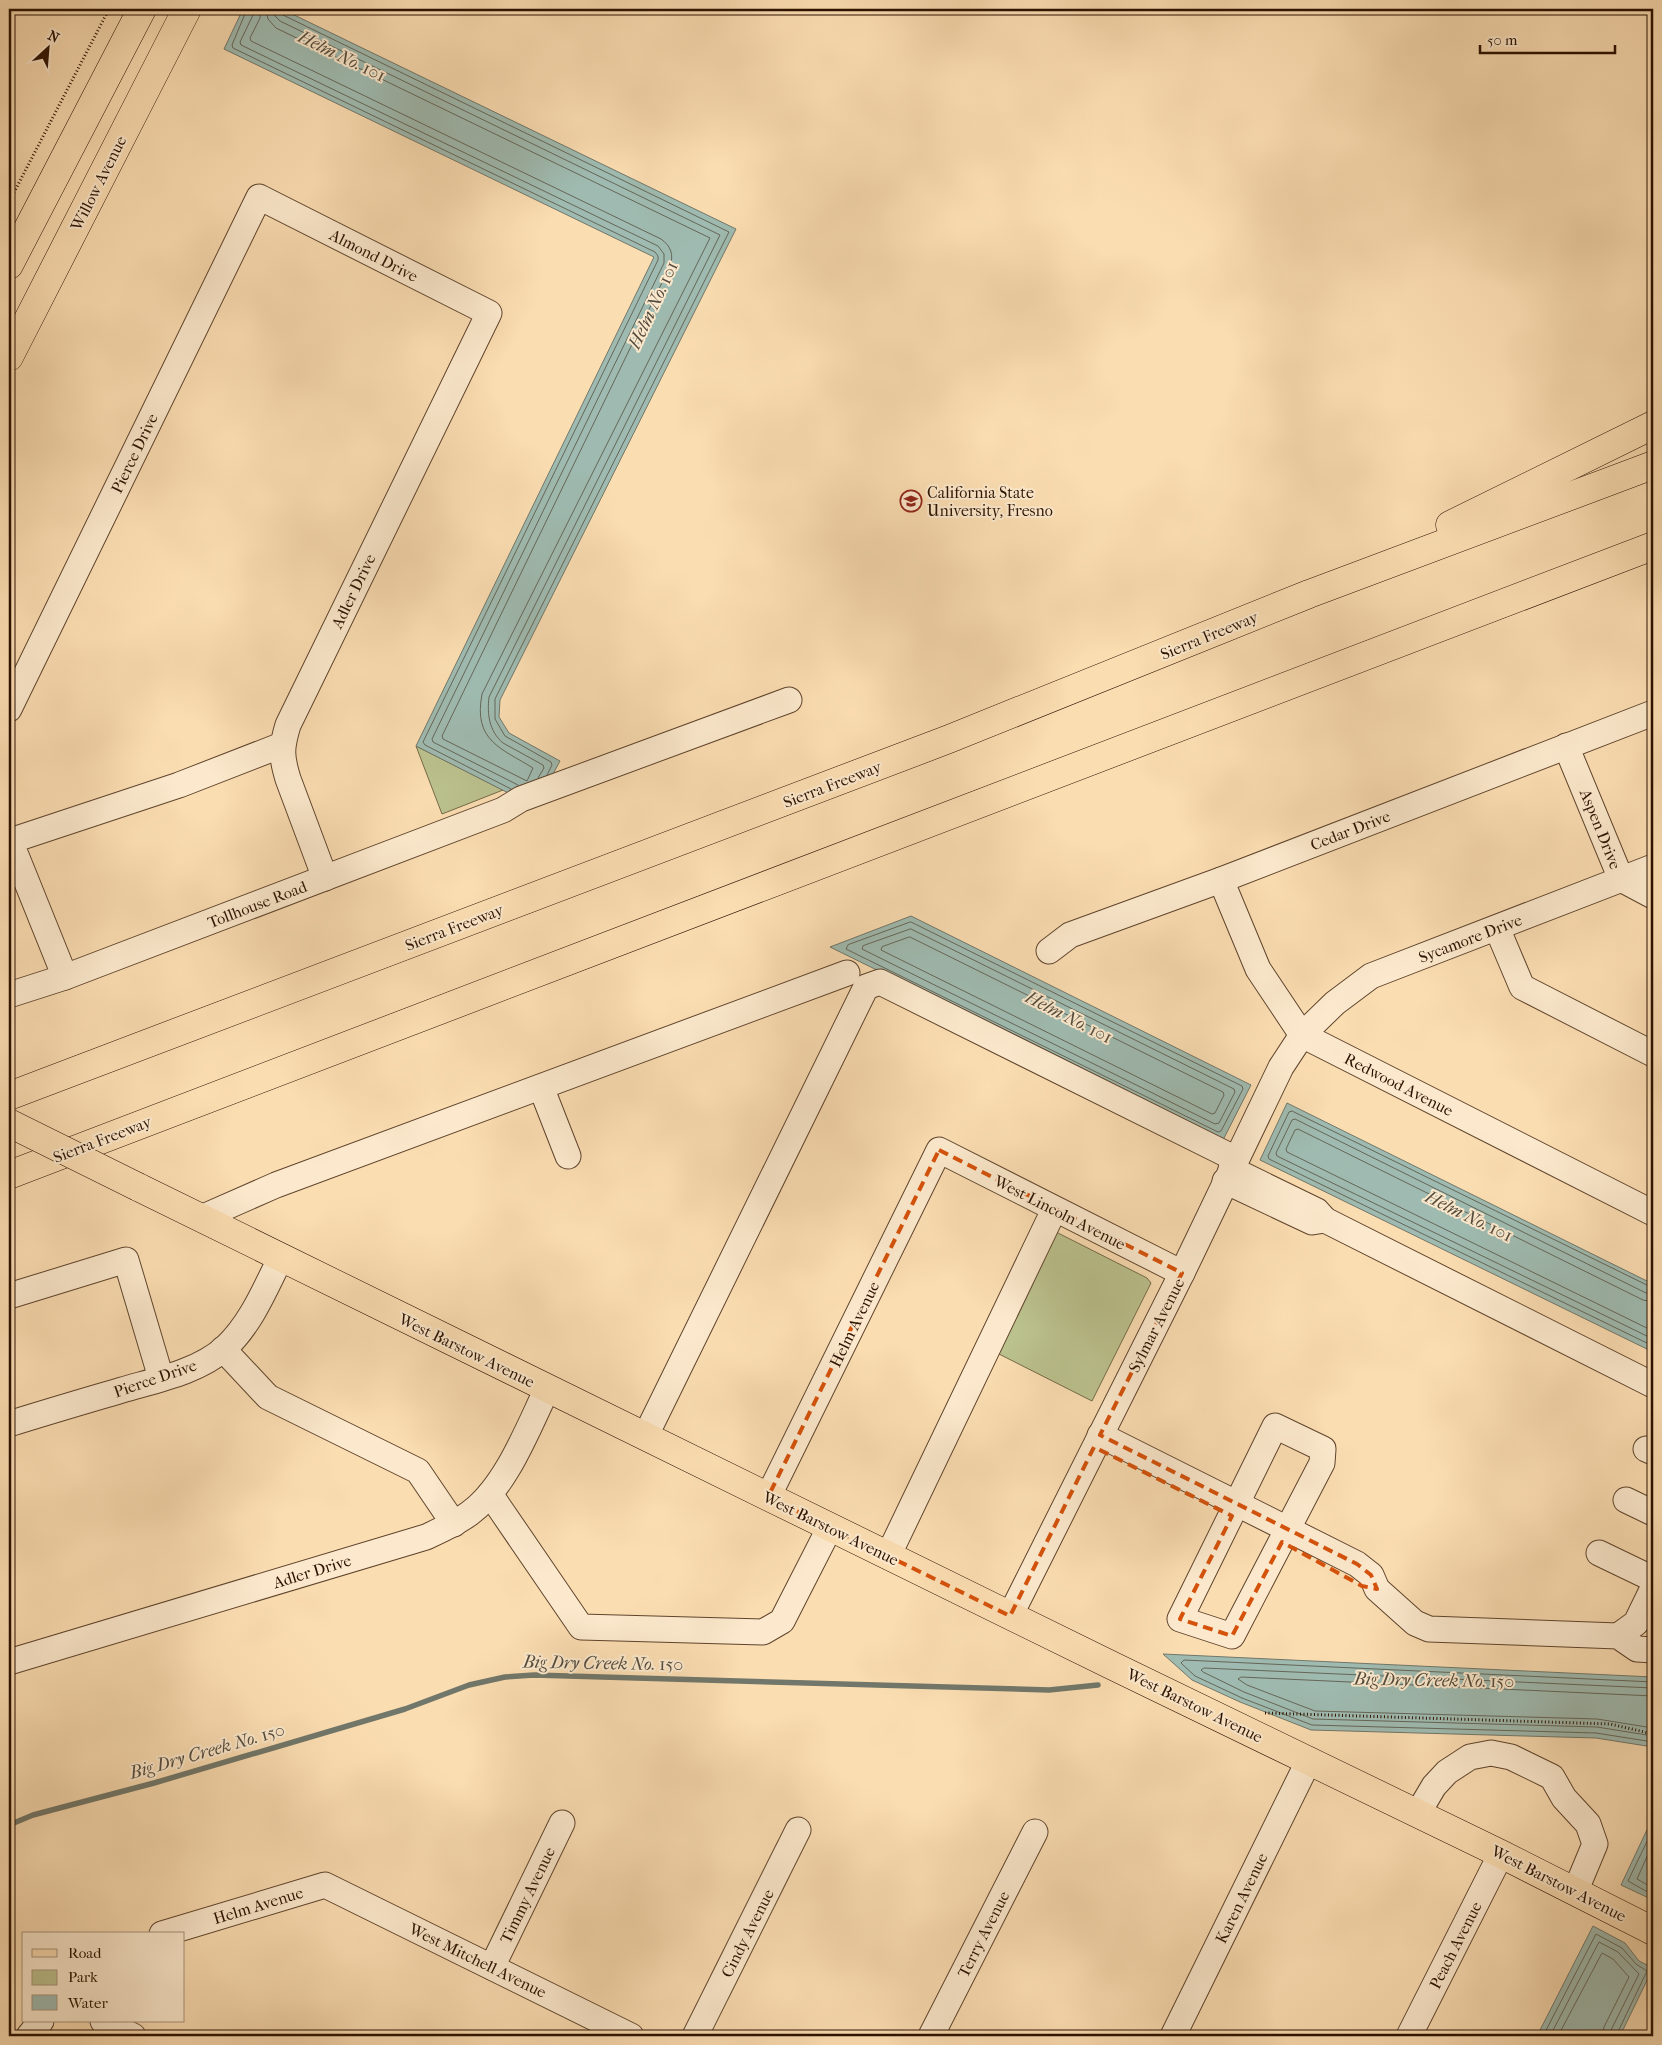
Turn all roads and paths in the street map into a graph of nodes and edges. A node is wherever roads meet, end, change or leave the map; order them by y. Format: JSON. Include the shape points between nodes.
{"nodes":[{"id":1,"x":109,"y":9,"type":"edge"},
{"id":2,"x":142,"y":9,"type":"edge"},
{"id":3,"x":187,"y":9,"type":"edge"},
{"id":4,"x":260,"y":197,"type":"joint"},
{"id":5,"x":9,"y":202,"type":"edge"},
{"id":6,"x":9,"y":265,"type":"edge"},
{"id":7,"x":489,"y":313,"type":"joint"},
{"id":8,"x":9,"y":358,"type":"edge"},
{"id":9,"x":1653,"y":425,"type":"edge"},
{"id":10,"x":1653,"y":465,"type":"edge"},
{"id":11,"x":1653,"y":546,"type":"edge"},
{"id":12,"x":1310,"y":594,"type":"junction"},
{"id":13,"x":789,"y":700,"type":"dead end"},
{"id":14,"x":9,"y":707,"type":"edge"},
{"id":15,"x":1653,"y":713,"type":"edge"},
{"id":16,"x":282,"y":745,"type":"junction"},
{"id":17,"x":1566,"y":746,"type":"junction"},
{"id":18,"x":9,"y":839,"type":"edge"},
{"id":19,"x":1653,"y":867,"type":"edge"},
{"id":20,"x":325,"y":878,"type":"junction"},
{"id":21,"x":1621,"y":879,"type":"junction"},
{"id":22,"x":1221,"y":880,"type":"junction"},
{"id":23,"x":1653,"y":896,"type":"edge"},
{"id":24,"x":1497,"y":928,"type":"junction"},
{"id":25,"x":1049,"y":951,"type":"dead end"},
{"id":26,"x":847,"y":973,"type":"dead end"},
{"id":27,"x":65,"y":977,"type":"junction"},
{"id":28,"x":9,"y":995,"type":"edge"},
{"id":29,"x":1302,"y":1034,"type":"junction"},
{"id":30,"x":1653,"y":1054,"type":"edge"},
{"id":31,"x":541,"y":1087,"type":"junction"},
{"id":32,"x":9,"y":1096,"type":"edge"},
{"id":33,"x":9,"y":1123,"type":"edge"},
{"id":34,"x":939,"y":1150,"type":"joint"},
{"id":35,"x":568,"y":1156,"type":"dead end"},
{"id":36,"x":1231,"y":1169,"type":"junction"},
{"id":37,"x":9,"y":1175,"type":"edge"},
{"id":38,"x":1054,"y":1210,"type":"junction"},
{"id":39,"x":1653,"y":1213,"type":"edge"},
{"id":40,"x":201,"y":1218,"type":"junction"},
{"id":41,"x":281,"y":1257,"type":"junction"},
{"id":42,"x":1182,"y":1274,"type":"junction"},
{"id":43,"x":9,"y":1296,"type":"edge"},
{"id":44,"x":223,"y":1349,"type":"junction"},
{"id":45,"x":161,"y":1378,"type":"junction"},
{"id":46,"x":1653,"y":1385,"type":"edge"},
{"id":47,"x":547,"y":1389,"type":"junction"},
{"id":48,"x":9,"y":1424,"type":"edge"},
{"id":49,"x":645,"y":1437,"type":"junction"},
{"id":50,"x":1097,"y":1441,"type":"junction"},
{"id":51,"x":490,"y":1494,"type":"junction"},
{"id":52,"x":768,"y":1497,"type":"junction"},
{"id":53,"x":1626,"y":1500,"type":"dead end"},
{"id":54,"x":1234,"y":1510,"type":"junction"},
{"id":55,"x":1653,"y":1513,"type":"edge"},
{"id":56,"x":454,"y":1524,"type":"junction"},
{"id":57,"x":830,"y":1527,"type":"junction"},
{"id":58,"x":1285,"y":1536,"type":"junction"},
{"id":59,"x":1599,"y":1553,"type":"dead end"},
{"id":60,"x":888,"y":1556,"type":"junction"},
{"id":61,"x":1653,"y":1579,"type":"edge"},
{"id":62,"x":1653,"y":1588,"type":"edge"},
{"id":63,"x":1010,"y":1616,"type":"junction"},
{"id":64,"x":1618,"y":1636,"type":"junction"},
{"id":65,"x":1653,"y":1650,"type":"edge"},
{"id":66,"x":9,"y":1662,"type":"edge"},
{"id":67,"x":1259,"y":1713,"type":"dead end"},
{"id":68,"x":1653,"y":1734,"type":"edge"},
{"id":69,"x":1309,"y":1760,"type":"junction"},
{"id":70,"x":1418,"y":1813,"type":"junction"},
{"id":71,"x":562,"y":1823,"type":"dead end"},
{"id":72,"x":798,"y":1830,"type":"dead end"},
{"id":73,"x":1035,"y":1832,"type":"dead end"},
{"id":74,"x":1501,"y":1854,"type":"junction"},
{"id":75,"x":325,"y":1885,"type":"joint"},
{"id":76,"x":1574,"y":1892,"type":"junction"},
{"id":77,"x":1653,"y":1931,"type":"edge"},
{"id":78,"x":169,"y":1932,"type":"edge"},
{"id":79,"x":492,"y":1967,"type":"junction"},
{"id":80,"x":40,"y":2022,"type":"edge"},
{"id":81,"x":105,"y":2022,"type":"edge"},
{"id":82,"x":29,"y":2036,"type":"edge"},
{"id":83,"x":132,"y":2036,"type":"edge"},
{"id":84,"x":630,"y":2036,"type":"edge"},
{"id":85,"x":695,"y":2036,"type":"edge"},
{"id":86,"x":931,"y":2036,"type":"edge"},
{"id":87,"x":1173,"y":2036,"type":"edge"},
{"id":88,"x":1409,"y":2036,"type":"edge"}],
"edges":[{"from":1,"to":5,"type":"path"},
{"from":2,"to":6,"type":"main road"},
{"from":3,"to":8,"type":"main road","name":"Willow Avenue"},
{"from":4,"to":7,"type":"street","name":"Almond Drive"},
{"from":4,"to":14,"type":"street","name":"Pierce Drive"},
{"from":7,"to":16,"type":"street","name":"Adler Drive","via":[[292,716]]},
{"from":9,"to":12,"type":"main road"},
{"from":10,"to":12,"type":"main road","name":"Sierra Freeway"},
{"from":11,"to":37,"type":"main road","name":"Sierra Freeway"},
{"from":12,"to":32,"type":"main road","name":"Sierra Freeway","via":[[949,739]]},
{"from":13,"to":20,"type":"street","name":"Tollhouse Road","via":[[521,799],[503,810]]},
{"from":15,"to":17,"type":"street","name":"Cedar Drive"},
{"from":16,"to":18,"type":"street","via":[[179,785]]},
{"from":16,"to":20,"type":"street","name":"Adler Drive","via":[[288,779]]},
{"from":17,"to":21,"type":"street","name":"Aspen Drive"},
{"from":17,"to":22,"type":"street","name":"Cedar Drive"},
{"from":18,"to":27,"type":"street"},
{"from":19,"to":21,"type":"street","name":"Sycamore Drive"},
{"from":20,"to":27,"type":"street","name":"Tollhouse Road"},
{"from":21,"to":23,"type":"street","name":"Aspen Drive"},
{"from":21,"to":24,"type":"street","name":"Sycamore Drive"},
{"from":22,"to":25,"type":"street","name":"Cedar Drive","via":[[1070,935]]},
{"from":22,"to":29,"type":"street","name":"Redwood Avenue","via":[[1258,969]]},
{"from":24,"to":29,"type":"street","name":"Sycamore Drive","via":[[1371,976]]},
{"from":24,"to":30,"type":"street","via":[[1522,987]]},
{"from":26,"to":31,"type":"street"},
{"from":27,"to":28,"type":"street","name":"Tollhouse Road"},
{"from":29,"to":36,"type":"street","name":"Sylmar Avenue","via":[[1281,1067]]},
{"from":29,"to":39,"type":"street","name":"Redwood Avenue"},
{"from":31,"to":35,"type":"street"},
{"from":31,"to":40,"type":"street","via":[[276,1185]]},
{"from":33,"to":40,"type":"main road","name":"West Barstow Avenue","bridge":true},
{"from":34,"to":38,"type":"street","name":"West Lincoln Avenue"},
{"from":34,"to":52,"type":"street","name":"Helm Avenue"},
{"from":36,"to":42,"type":"street","name":"Sylmar Avenue"},
{"from":36,"to":46,"type":"street","via":[[1317,1211],[1325,1220]]},
{"from":36,"to":49,"type":"street","via":[[880,982],[866,987]]},
{"from":38,"to":42,"type":"street","name":"West Lincoln Avenue"},
{"from":38,"to":60,"type":"street"},
{"from":40,"to":41,"type":"main road","name":"West Barstow Avenue"},
{"from":41,"to":44,"type":"street","name":"Pierce Drive","via":[[241,1331]]},
{"from":41,"to":47,"type":"main road","name":"West Barstow Avenue"},
{"from":42,"to":50,"type":"street","name":"Sylmar Avenue"},
{"from":43,"to":45,"type":"street","via":[[126,1260]]},
{"from":44,"to":45,"type":"street","name":"Pierce Drive","via":[[197,1365]]},
{"from":44,"to":56,"type":"street","via":[[268,1397],[418,1471]]},
{"from":45,"to":48,"type":"street","name":"Pierce Drive"},
{"from":47,"to":49,"type":"main road","name":"West Barstow Avenue"},
{"from":47,"to":51,"type":"street","name":"Adler Drive","via":[[513,1460]]},
{"from":49,"to":52,"type":"main road","name":"West Barstow Avenue"},
{"from":50,"to":54,"type":"street"},
{"from":50,"to":63,"type":"street","name":"Sylmar Avenue"},
{"from":51,"to":56,"type":"street","name":"Adler Drive"},
{"from":51,"to":57,"type":"street","via":[[581,1627],[763,1632],[782,1622]]},
{"from":52,"to":57,"type":"main road","name":"West Barstow Avenue"},
{"from":53,"to":55,"type":"street"},
{"from":54,"to":58,"type":"street"},
{"from":54,"to":58,"type":"street","via":[[1275,1426],[1324,1449],[1322,1463]]},
{"from":54,"to":58,"type":"street","via":[[1180,1620],[1232,1636]]},
{"from":56,"to":66,"type":"street","name":"Adler Drive","via":[[426,1537]]},
{"from":57,"to":60,"type":"main road","name":"West Barstow Avenue"},
{"from":58,"to":64,"type":"street","via":[[1357,1564],[1371,1575],[1377,1589],[1415,1623],[1429,1628]]},
{"from":59,"to":61,"type":"street"},
{"from":60,"to":63,"type":"main road","name":"West Barstow Avenue"},
{"from":62,"to":64,"type":"street","via":[[1636,1623]]},
{"from":63,"to":69,"type":"main road","name":"West Barstow Avenue"},
{"from":64,"to":65,"type":"street","via":[[1637,1649]]},
{"from":67,"to":68,"type":"path","via":[[1610,1724]]},
{"from":69,"to":70,"type":"main road","name":"West Barstow Avenue"},
{"from":69,"to":87,"type":"street","name":"Karen Avenue"},
{"from":70,"to":74,"type":"main road","name":"West Barstow Avenue"},
{"from":70,"to":76,"type":"street","via":[[1446,1772],[1470,1757],[1491,1753],[1511,1756],[1552,1777],[1564,1798],[1588,1824],[1595,1844]]},
{"from":71,"to":79,"type":"street","name":"Timmy Avenue"},
{"from":72,"to":85,"type":"street","name":"Cindy Avenue"},
{"from":73,"to":86,"type":"street","name":"Terry Avenue"},
{"from":74,"to":76,"type":"main road","name":"West Barstow Avenue"},
{"from":74,"to":88,"type":"street","name":"Peach Avenue"},
{"from":75,"to":78,"type":"street","name":"Helm Avenue"},
{"from":75,"to":79,"type":"street","name":"West Mitchell Avenue"},
{"from":76,"to":77,"type":"main road","name":"West Barstow Avenue"},
{"from":79,"to":84,"type":"street","name":"West Mitchell Avenue"},
{"from":80,"to":82,"type":"street"},
{"from":81,"to":83,"type":"street"}]}
